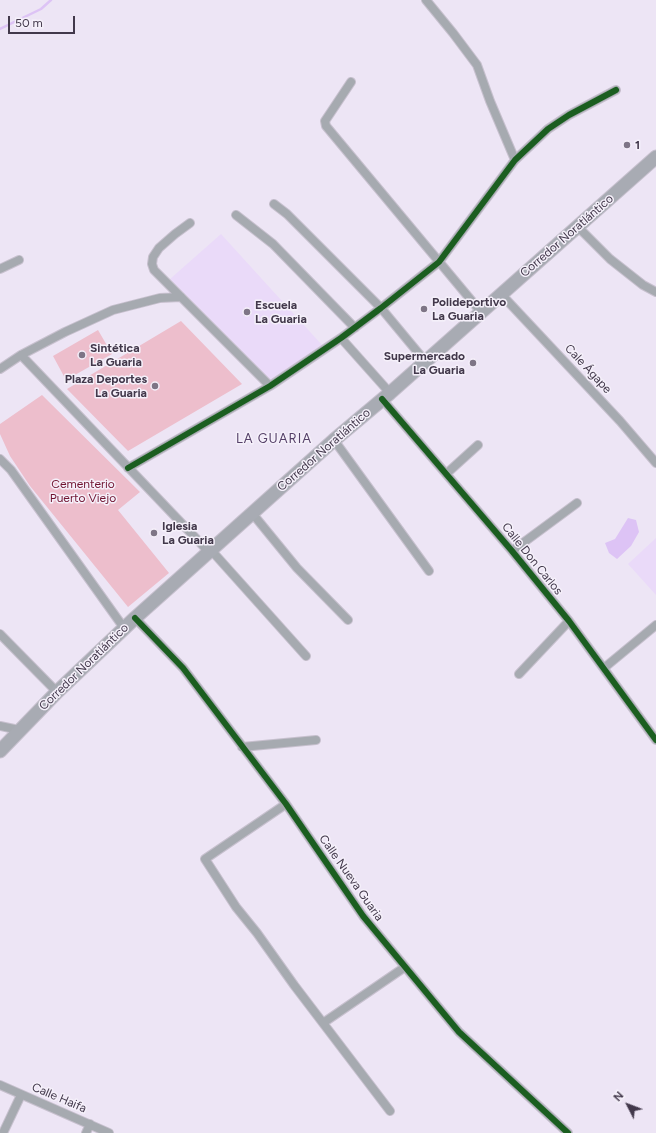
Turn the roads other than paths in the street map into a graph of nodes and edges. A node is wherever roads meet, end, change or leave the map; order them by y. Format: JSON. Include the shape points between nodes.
{"nodes":[{"id":1,"x":426,"y":0,"type":"edge"},
{"id":2,"x":351,"y":82,"type":"dead end"},
{"id":3,"x":616,"y":90,"type":"dead end"},
{"id":4,"x":656,"y":158,"type":"edge"},
{"id":5,"x":515,"y":160,"type":"junction"},
{"id":6,"x":274,"y":204,"type":"dead end"},
{"id":7,"x":236,"y":215,"type":"dead end"},
{"id":8,"x":190,"y":223,"type":"dead end"},
{"id":9,"x":578,"y":227,"type":"junction"},
{"id":10,"x":19,"y":260,"type":"dead end"},
{"id":11,"x":439,"y":262,"type":"junction"},
{"id":12,"x":0,"y":269,"type":"edge"},
{"id":13,"x":656,"y":292,"type":"edge"},
{"id":14,"x":501,"y":294,"type":"junction"},
{"id":15,"x":181,"y":297,"type":"junction"},
{"id":16,"x":381,"y":308,"type":"junction"},
{"id":17,"x":481,"y":312,"type":"junction"},
{"id":18,"x":355,"y":328,"type":"junction"},
{"id":19,"x":341,"y":338,"type":"junction"},
{"id":20,"x":21,"y":356,"type":"junction"},
{"id":21,"x":425,"y":361,"type":"junction"},
{"id":22,"x":0,"y":369,"type":"edge"},
{"id":23,"x":270,"y":386,"type":"junction"},
{"id":24,"x":386,"y":396,"type":"junction"},
{"id":25,"x":334,"y":440,"type":"junction"},
{"id":26,"x":478,"y":445,"type":"dead end"},
{"id":27,"x":0,"y":459,"type":"edge"},
{"id":28,"x":656,"y":463,"type":"edge"},
{"id":29,"x":128,"y":468,"type":"junction"},
{"id":30,"x":446,"y":474,"type":"junction"},
{"id":31,"x":577,"y":503,"type":"dead end"},
{"id":32,"x":252,"y":513,"type":"junction"},
{"id":33,"x":210,"y":551,"type":"junction"},
{"id":34,"x":512,"y":551,"type":"junction"},
{"id":35,"x":429,"y":571,"type":"dead end"},
{"id":36,"x":135,"y":618,"type":"junction"},
{"id":37,"x":348,"y":620,"type":"dead end"},
{"id":38,"x":569,"y":621,"type":"junction"},
{"id":39,"x":656,"y":625,"type":"edge"},
{"id":40,"x":124,"y":628,"type":"junction"},
{"id":41,"x":0,"y":634,"type":"edge"},
{"id":42,"x":306,"y":656,"type":"dead end"},
{"id":43,"x":604,"y":668,"type":"junction"},
{"id":44,"x":519,"y":674,"type":"dead end"},
{"id":45,"x":56,"y":692,"type":"junction"},
{"id":46,"x":0,"y":726,"type":"edge"},
{"id":47,"x":19,"y":730,"type":"junction"},
{"id":48,"x":316,"y":740,"type":"dead end"},
{"id":49,"x":656,"y":740,"type":"edge"},
{"id":50,"x":242,"y":747,"type":"junction"},
{"id":51,"x":0,"y":750,"type":"edge"},
{"id":52,"x":286,"y":804,"type":"junction"},
{"id":53,"x":405,"y":967,"type":"junction"},
{"id":54,"x":323,"y":1023,"type":"junction"},
{"id":55,"x":0,"y":1085,"type":"edge"},
{"id":56,"x":21,"y":1095,"type":"junction"},
{"id":57,"x":390,"y":1111,"type":"dead end"},
{"id":58,"x":90,"y":1124,"type":"junction"},
{"id":59,"x":3,"y":1133,"type":"edge"},
{"id":60,"x":86,"y":1133,"type":"edge"},
{"id":61,"x":109,"y":1133,"type":"edge"},
{"id":62,"x":568,"y":1133,"type":"edge"}],
"edges":[{"from":1,"to":5,"type":"street","via":[[477,65]]},
{"from":2,"to":11,"type":"street","via":[[325,121],[326,126]]},
{"from":3,"to":5,"type":"street","via":[[548,129]]},
{"from":4,"to":9,"type":"highway","name":"Corredor Noratlántico"},
{"from":5,"to":11,"type":"street"},
{"from":6,"to":16,"type":"street"},
{"from":7,"to":18,"type":"street","via":[[273,244]]},
{"from":8,"to":15,"type":"street","via":[[159,248],[152,264],[154,270]]},
{"from":9,"to":13,"type":"street","via":[[610,259],[642,285]]},
{"from":9,"to":14,"type":"highway","name":"Corredor Noratlántico"},
{"from":10,"to":12,"type":"street"},
{"from":11,"to":16,"type":"street"},
{"from":11,"to":17,"type":"street"},
{"from":14,"to":17,"type":"highway","name":"Corredor Noratlántico"},
{"from":14,"to":28,"type":"street","name":"Cale Ágape"},
{"from":15,"to":20,"type":"street","via":[[160,298],[113,310]]},
{"from":15,"to":23,"type":"street"},
{"from":16,"to":18,"type":"street"},
{"from":16,"to":21,"type":"street"},
{"from":17,"to":21,"type":"highway","name":"Corredor Noratlántico"},
{"from":18,"to":19,"type":"street"},
{"from":19,"to":23,"type":"street"},
{"from":19,"to":24,"type":"street","name":"Calle Don Carlos"},
{"from":20,"to":22,"type":"street"},
{"from":20,"to":29,"type":"street"},
{"from":21,"to":24,"type":"highway","name":"Corredor Noratlántico"},
{"from":23,"to":29,"type":"street"},
{"from":24,"to":25,"type":"highway","name":"Corredor Noratlántico"},
{"from":24,"to":30,"type":"street","name":"Calle Don Carlos"},
{"from":25,"to":32,"type":"highway","name":"Corredor Noratlántico"},
{"from":25,"to":35,"type":"street"},
{"from":26,"to":30,"type":"street"},
{"from":27,"to":40,"type":"street","via":[[11,470]]},
{"from":29,"to":33,"type":"street"},
{"from":30,"to":34,"type":"street","name":"Calle Don Carlos"},
{"from":31,"to":34,"type":"street"},
{"from":32,"to":33,"type":"highway","name":"Corredor Noratlántico"},
{"from":32,"to":37,"type":"street","via":[[297,568]]},
{"from":33,"to":36,"type":"highway","name":"Corredor Noratlántico"},
{"from":33,"to":42,"type":"street"},
{"from":34,"to":38,"type":"street","name":"Calle Don Carlos"},
{"from":36,"to":40,"type":"highway","name":"Corredor Noratlántico"},
{"from":36,"to":50,"type":"street","name":"Calle Nueva Guaria","via":[[183,668]]},
{"from":38,"to":43,"type":"street","name":"Calle Don Carlos"},
{"from":38,"to":44,"type":"street"},
{"from":39,"to":43,"type":"street"},
{"from":40,"to":45,"type":"highway","name":"Corredor Noratlántico"},
{"from":41,"to":45,"type":"street"},
{"from":43,"to":49,"type":"street","name":"Calle Don Carlos"},
{"from":45,"to":47,"type":"highway","name":"Corredor Noratlántico"},
{"from":46,"to":47,"type":"street"},
{"from":47,"to":51,"type":"highway","name":"Corredor Noratlántico"},
{"from":48,"to":50,"type":"street"},
{"from":50,"to":52,"type":"street","name":"Calle Nueva Guaria"},
{"from":52,"to":53,"type":"street","name":"Calle Nueva Guaria","via":[[363,916]]},
{"from":52,"to":54,"type":"street","via":[[205,859],[236,907]]},
{"from":53,"to":54,"type":"street"},
{"from":53,"to":62,"type":"street","name":"Calle Nueva Guaria","via":[[459,1032]]},
{"from":54,"to":57,"type":"street"},
{"from":55,"to":56,"type":"street","name":"Calle Haifa"},
{"from":56,"to":58,"type":"street","name":"Calle Haifa"},
{"from":56,"to":59,"type":"street"},
{"from":58,"to":60,"type":"street"},
{"from":58,"to":61,"type":"street","name":"Calle Haifa"}]}
